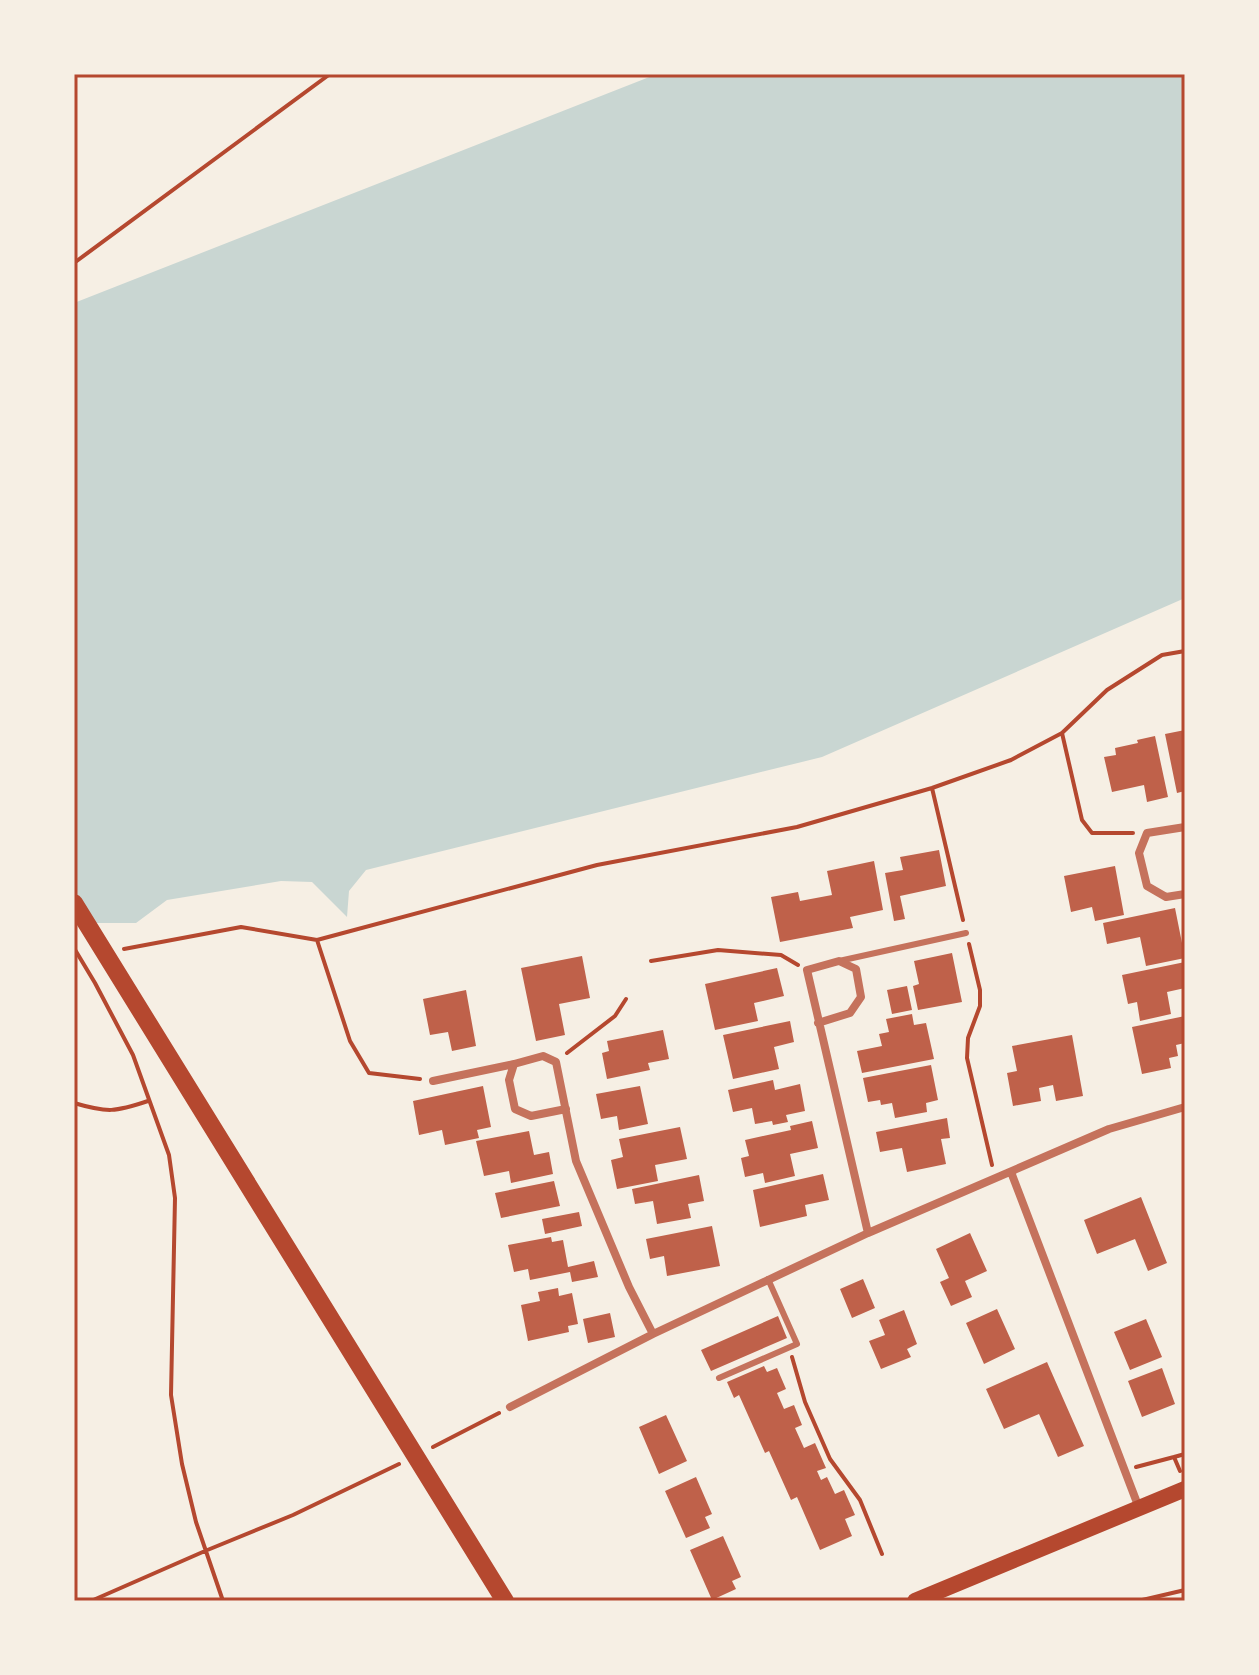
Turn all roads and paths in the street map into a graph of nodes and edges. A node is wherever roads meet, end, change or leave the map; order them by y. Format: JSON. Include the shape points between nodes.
{"nodes":[{"id":1,"x":330,"y":74,"type":"edge"},
{"id":2,"x":74,"y":263,"type":"edge"},
{"id":3,"x":1185,"y":651,"type":"edge"},
{"id":4,"x":1062,"y":733,"type":"junction"},
{"id":5,"x":932,"y":788,"type":"junction"},
{"id":6,"x":1185,"y":827,"type":"edge"},
{"id":7,"x":1147,"y":833,"type":"junction"},
{"id":8,"x":1185,"y":894,"type":"edge"},
{"id":9,"x":74,"y":903,"type":"edge"},
{"id":10,"x":966,"y":933,"type":"junction"},
{"id":11,"x":317,"y":940,"type":"junction"},
{"id":12,"x":74,"y":948,"type":"edge"},
{"id":13,"x":115,"y":951,"type":"dead end"},
{"id":14,"x":88,"y":955,"type":"dead end"},
{"id":15,"x":74,"y":957,"type":"edge"},
{"id":16,"x":651,"y":961,"type":"dead end"},
{"id":17,"x":839,"y":961,"type":"junction"},
{"id":18,"x":807,"y":970,"type":"junction"},
{"id":19,"x":626,"y":999,"type":"dead end"},
{"id":20,"x":818,"y":1023,"type":"junction"},
{"id":21,"x":556,"y":1062,"type":"junction"},
{"id":22,"x":514,"y":1064,"type":"junction"},
{"id":23,"x":433,"y":1081,"type":"joint"},
{"id":24,"x":148,"y":1101,"type":"junction"},
{"id":25,"x":74,"y":1103,"type":"edge"},
{"id":26,"x":1185,"y":1107,"type":"edge"},
{"id":27,"x":566,"y":1109,"type":"junction"},
{"id":28,"x":1011,"y":1172,"type":"junction"},
{"id":29,"x":995,"y":1179,"type":"junction"},
{"id":30,"x":868,"y":1233,"type":"junction"},
{"id":31,"x":768,"y":1279,"type":"junction"},
{"id":32,"x":653,"y":1334,"type":"junction"},
{"id":33,"x":789,"y":1347,"type":"junction"},
{"id":34,"x":719,"y":1378,"type":"dead end"},
{"id":35,"x":510,"y":1407,"type":"joint"},
{"id":36,"x":430,"y":1449,"type":"dead end"},
{"id":37,"x":1185,"y":1454,"type":"edge"},
{"id":38,"x":1174,"y":1457,"type":"junction"},
{"id":39,"x":401,"y":1464,"type":"dead end"},
{"id":40,"x":1126,"y":1470,"type":"junction"},
{"id":41,"x":1185,"y":1482,"type":"edge"},
{"id":42,"x":1185,"y":1489,"type":"edge"},
{"id":43,"x":1139,"y":1508,"type":"junction"},
{"id":44,"x":205,"y":1551,"type":"junction"},
{"id":45,"x":882,"y":1554,"type":"dead end"},
{"id":46,"x":1185,"y":1590,"type":"edge"},
{"id":47,"x":108,"y":1598,"type":"edge"},
{"id":48,"x":91,"y":1601,"type":"edge"},
{"id":49,"x":223,"y":1601,"type":"edge"},
{"id":50,"x":505,"y":1601,"type":"edge"},
{"id":51,"x":915,"y":1601,"type":"edge"},
{"id":52,"x":1138,"y":1601,"type":"edge"}],
"edges":[{"from":1,"to":2,"type":"path"},
{"from":3,"to":4,"type":"path","via":[[1162,655],[1107,690]]},
{"from":4,"to":5,"type":"path","via":[[1011,760]]},
{"from":4,"to":7,"type":"path","via":[[1082,820],[1092,833]]},
{"from":5,"to":10,"type":"path"},
{"from":5,"to":11,"type":"path","via":[[797,827],[597,865]]},
{"from":6,"to":7,"type":"street"},
{"from":7,"to":8,"type":"street","via":[[1139,853],[1147,886],[1166,897]]},
{"from":9,"to":50,"type":"main road"},
{"from":10,"to":17,"type":"lane"},
{"from":10,"to":29,"type":"path","via":[[980,990],[967,1058]]},
{"from":11,"to":13,"type":"path","via":[[241,927]]},
{"from":11,"to":23,"type":"path","via":[[350,1041],[369,1073]]},
{"from":12,"to":24,"type":"path","via":[[133,1055]]},
{"from":14,"to":15,"type":"path"},
{"from":16,"to":18,"type":"path","via":[[718,950],[781,955]]},
{"from":17,"to":18,"type":"street"},
{"from":17,"to":20,"type":"street","via":[[856,969],[861,997],[850,1013]]},
{"from":18,"to":20,"type":"street"},
{"from":19,"to":21,"type":"path","via":[[615,1016]]},
{"from":20,"to":30,"type":"street"},
{"from":21,"to":22,"type":"street","via":[[543,1056]]},
{"from":21,"to":27,"type":"street"},
{"from":22,"to":23,"type":"street"},
{"from":22,"to":27,"type":"street","via":[[509,1080],[515,1109],[531,1116]]},
{"from":24,"to":25,"type":"path","via":[[99,1111]]},
{"from":24,"to":44,"type":"path","via":[[169,1155],[175,1198],[171,1395]]},
{"from":26,"to":28,"type":"street","via":[[1109,1129]]},
{"from":27,"to":32,"type":"street","via":[[576,1161]]},
{"from":28,"to":29,"type":"street"},
{"from":28,"to":40,"type":"street"},
{"from":29,"to":30,"type":"street"},
{"from":30,"to":31,"type":"street"},
{"from":31,"to":32,"type":"street"},
{"from":31,"to":33,"type":"lane","via":[[797,1344]]},
{"from":32,"to":35,"type":"street"},
{"from":33,"to":34,"type":"lane"},
{"from":33,"to":45,"type":"path","via":[[830,1459],[860,1500]]},
{"from":35,"to":36,"type":"path"},
{"from":37,"to":38,"type":"path"},
{"from":38,"to":40,"type":"path"},
{"from":38,"to":41,"type":"path"},
{"from":39,"to":44,"type":"path"},
{"from":40,"to":43,"type":"street"},
{"from":42,"to":43,"type":"main road"},
{"from":43,"to":51,"type":"main road"},
{"from":44,"to":47,"type":"path"},
{"from":44,"to":49,"type":"path"},
{"from":46,"to":52,"type":"path"},
{"from":47,"to":48,"type":"path"}]}
